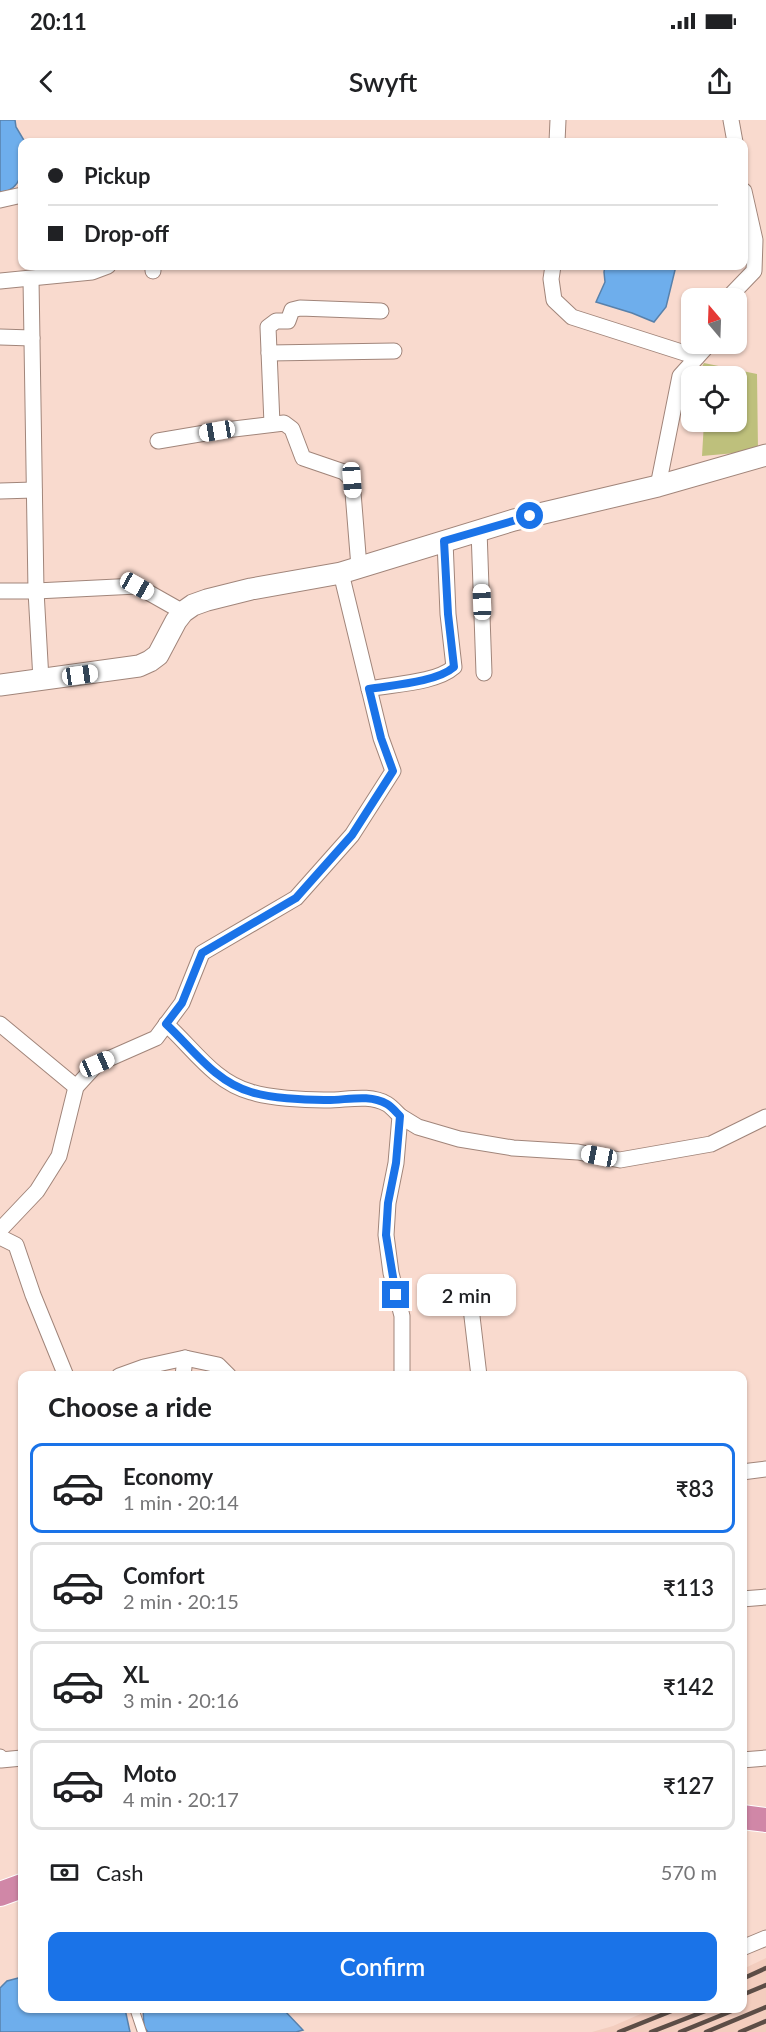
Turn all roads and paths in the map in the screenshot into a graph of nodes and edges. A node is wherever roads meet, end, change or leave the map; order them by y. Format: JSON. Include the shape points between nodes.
{"nodes":[{"id":1,"x":558,"y":120,"type":"edge"},
{"id":2,"x":731,"y":120,"type":"edge"},
{"id":3,"x":557,"y":138,"type":"edge"},
{"id":4,"x":734,"y":138,"type":"edge"},
{"id":5,"x":18,"y":196,"type":"edge"},
{"id":6,"x":0,"y":200,"type":"edge"},
{"id":7,"x":748,"y":211,"type":"edge"},
{"id":8,"x":97,"y":270,"type":"edge"},
{"id":9,"x":552,"y":270,"type":"edge"},
{"id":10,"x":32,"y":279,"type":"junction"},
{"id":11,"x":0,"y":281,"type":"edge"},
{"id":12,"x":738,"y":288,"type":"edge"},
{"id":13,"x":381,"y":311,"type":"dead end"},
{"id":14,"x":0,"y":337,"type":"edge"},
{"id":15,"x":32,"y":338,"type":"junction"},
{"id":16,"x":394,"y":351,"type":"dead end"},
{"id":17,"x":269,"y":353,"type":"junction"},
{"id":18,"x":700,"y":354,"type":"edge"},
{"id":19,"x":697,"y":357,"type":"junction"},
{"id":20,"x":272,"y":424,"type":"junction"},
{"id":21,"x":158,"y":441,"type":"dead end"},
{"id":22,"x":766,"y":454,"type":"edge"},
{"id":23,"x":658,"y":486,"type":"junction"},
{"id":24,"x":34,"y":490,"type":"junction"},
{"id":25,"x":0,"y":491,"type":"edge"},
{"id":26,"x":479,"y":530,"type":"junction"},
{"id":27,"x":444,"y":541,"type":"junction"},
{"id":28,"x":350,"y":570,"type":"junction"},
{"id":29,"x":0,"y":591,"type":"edge"},
{"id":30,"x":36,"y":591,"type":"junction"},
{"id":31,"x":183,"y":612,"type":"junction"},
{"id":32,"x":484,"y":673,"type":"dead end"},
{"id":33,"x":41,"y":680,"type":"junction"},
{"id":34,"x":0,"y":685,"type":"edge"},
{"id":35,"x":369,"y":689,"type":"junction"},
{"id":36,"x":0,"y":1024,"type":"edge"},
{"id":37,"x":166,"y":1024,"type":"junction"},
{"id":38,"x":76,"y":1087,"type":"junction"},
{"id":39,"x":400,"y":1116,"type":"junction"},
{"id":40,"x":766,"y":1117,"type":"edge"},
{"id":41,"x":0,"y":1230,"type":"edge"},
{"id":42,"x":0,"y":1237,"type":"edge"},
{"id":43,"x":471,"y":1308,"type":"dead end"},
{"id":44,"x":185,"y":1358,"type":"junction"},
{"id":45,"x":63,"y":1371,"type":"edge"},
{"id":46,"x":133,"y":1371,"type":"edge"},
{"id":47,"x":184,"y":1371,"type":"edge"},
{"id":48,"x":225,"y":1371,"type":"edge"},
{"id":49,"x":402,"y":1371,"type":"edge"},
{"id":50,"x":478,"y":1371,"type":"edge"},
{"id":51,"x":766,"y":1469,"type":"edge"},
{"id":52,"x":747,"y":1471,"type":"edge"},
{"id":53,"x":766,"y":1597,"type":"edge"},
{"id":54,"x":747,"y":1599,"type":"edge"},
{"id":55,"x":18,"y":1758,"type":"edge"},
{"id":56,"x":766,"y":1758,"type":"edge"},
{"id":57,"x":0,"y":1759,"type":"edge"},
{"id":58,"x":747,"y":1760,"type":"edge"},
{"id":59,"x":747,"y":1818,"type":"edge"},
{"id":60,"x":766,"y":1820,"type":"edge"},
{"id":61,"x":18,"y":1871,"type":"edge"},
{"id":62,"x":0,"y":1877,"type":"edge"},
{"id":63,"x":18,"y":1887,"type":"edge"},
{"id":64,"x":0,"y":1894,"type":"edge"},
{"id":65,"x":766,"y":1938,"type":"edge"},
{"id":66,"x":747,"y":1946,"type":"edge"},
{"id":67,"x":136,"y":2013,"type":"edge"},
{"id":68,"x":142,"y":2032,"type":"edge"}],
"edges":[{"from":1,"to":3,"type":"street"},
{"from":2,"to":4,"type":"street"},
{"from":5,"to":6,"type":"street"},
{"from":7,"to":12,"type":"street","via":[[754,240],[754,271]]},
{"from":8,"to":10,"type":"street"},
{"from":9,"to":19,"type":"street","via":[[554,300],[572,317]]},
{"from":10,"to":11,"type":"street"},
{"from":10,"to":15,"type":"street"},
{"from":13,"to":17,"type":"street","via":[[292,310],[288,321],[276,321],[268,327]]},
{"from":14,"to":15,"type":"street"},
{"from":15,"to":24,"type":"street"},
{"from":16,"to":17,"type":"street"},
{"from":17,"to":20,"type":"street"},
{"from":18,"to":19,"type":"street"},
{"from":19,"to":23,"type":"street","via":[[680,376]]},
{"from":20,"to":21,"type":"street"},
{"from":20,"to":28,"type":"street","via":[[284,423],[292,429],[303,458],[344,472],[352,480]]},
{"from":22,"to":23,"type":"main road"},
{"from":23,"to":26,"type":"main road"},
{"from":24,"to":25,"type":"street"},
{"from":24,"to":30,"type":"street"},
{"from":26,"to":27,"type":"main road"},
{"from":26,"to":32,"type":"street"},
{"from":27,"to":28,"type":"main road"},
{"from":27,"to":35,"type":"street","via":[[454,667],[446,674]]},
{"from":28,"to":31,"type":"main road","via":[[218,597]]},
{"from":28,"to":35,"type":"street"},
{"from":29,"to":30,"type":"street"},
{"from":30,"to":31,"type":"street","via":[[137,586]]},
{"from":30,"to":33,"type":"street"},
{"from":31,"to":33,"type":"main road","via":[[158,655],[150,661],[139,666]]},
{"from":33,"to":34,"type":"main road"},
{"from":35,"to":37,"type":"street","via":[[393,771],[352,835],[296,898],[202,953],[182,1003]]},
{"from":36,"to":38,"type":"street"},
{"from":37,"to":38,"type":"street","via":[[156,1038],[97,1064]]},
{"from":37,"to":39,"type":"street","via":[[203,1063],[250,1092],[325,1100],[367,1098],[386,1103]]},
{"from":38,"to":41,"type":"street","via":[[59,1156],[37,1191]]},
{"from":39,"to":40,"type":"street","via":[[418,1127],[459,1138],[620,1160],[711,1144]]},
{"from":39,"to":49,"type":"street","via":[[386,1235],[402,1316]]},
{"from":42,"to":45,"type":"street","via":[[16,1245]]},
{"from":43,"to":50,"type":"street"},
{"from":44,"to":46,"type":"street"},
{"from":44,"to":47,"type":"street"},
{"from":44,"to":48,"type":"street","via":[[218,1365]]},
{"from":51,"to":52,"type":"street"},
{"from":53,"to":54,"type":"street"},
{"from":55,"to":57,"type":"street"},
{"from":56,"to":58,"type":"street"},
{"from":59,"to":60,"type":"highway"},
{"from":61,"to":62,"type":"highway"},
{"from":63,"to":64,"type":"highway"},
{"from":65,"to":66,"type":"street"},
{"from":67,"to":68,"type":"lane"}]}
